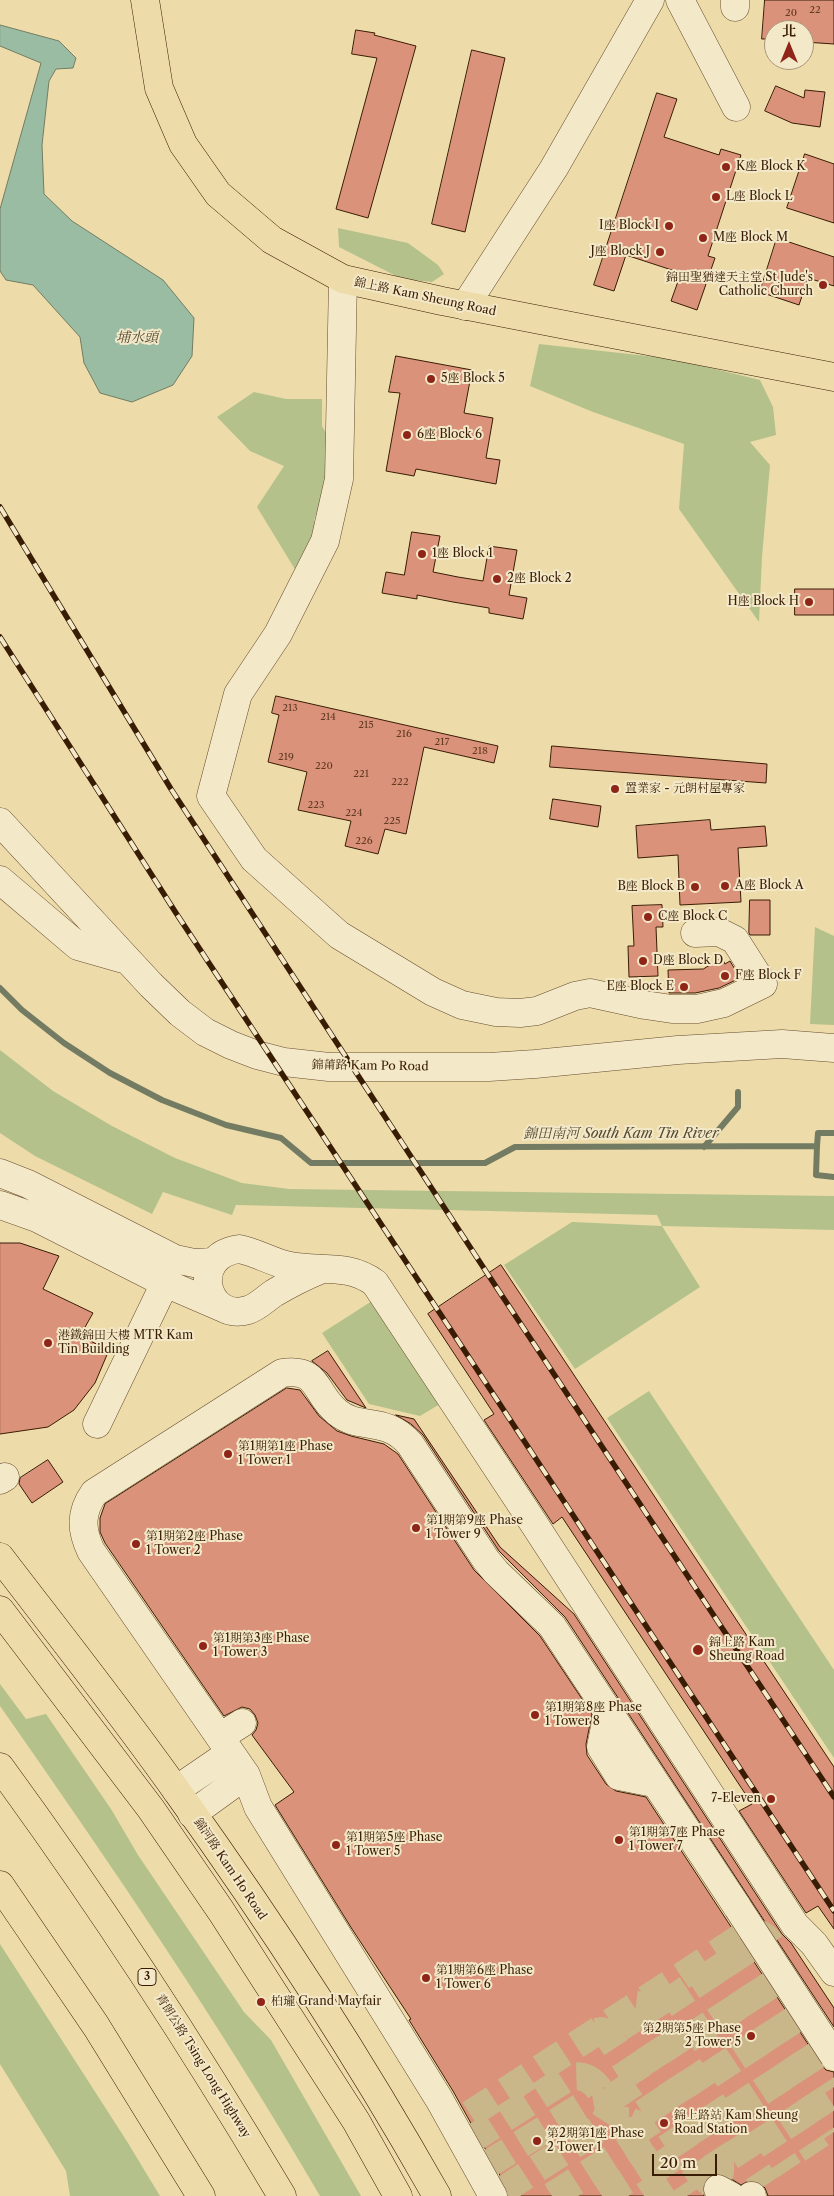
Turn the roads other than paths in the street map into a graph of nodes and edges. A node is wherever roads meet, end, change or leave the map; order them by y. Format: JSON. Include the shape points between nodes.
{"nodes":[{"id":1,"x":145,"y":0,"type":"edge"},
{"id":2,"x":650,"y":0,"type":"edge"},
{"id":3,"x":680,"y":0,"type":"edge"},
{"id":4,"x":736,"y":107,"type":"dead end"},
{"id":5,"x":343,"y":279,"type":"junction"},
{"id":6,"x":465,"y":306,"type":"junction"},
{"id":7,"x":834,"y":377,"type":"edge"},
{"id":8,"x":0,"y":822,"type":"edge"},
{"id":9,"x":0,"y":880,"type":"edge"},
{"id":10,"x":695,"y":933,"type":"dead end"},
{"id":11,"x":128,"y":961,"type":"junction"},
{"id":12,"x":834,"y":1048,"type":"edge"},
{"id":13,"x":0,"y":1173,"type":"edge"},
{"id":14,"x":0,"y":1205,"type":"edge"},
{"id":15,"x":257,"y":1255,"type":"junction"},
{"id":16,"x":213,"y":1262,"type":"junction"},
{"id":17,"x":322,"y":1269,"type":"junction"},
{"id":18,"x":165,"y":1282,"type":"junction"},
{"id":19,"x":264,"y":1299,"type":"junction"},
{"id":20,"x":228,"y":1310,"type":"junction"},
{"id":21,"x":97,"y":1424,"type":"dead end"},
{"id":22,"x":0,"y":1557,"type":"edge"},
{"id":23,"x":0,"y":1610,"type":"edge"},
{"id":24,"x":231,"y":1738,"type":"junction"},
{"id":25,"x":0,"y":1767,"type":"edge"},
{"id":26,"x":246,"y":1775,"type":"junction"},
{"id":27,"x":176,"y":1790,"type":"junction"},
{"id":28,"x":192,"y":1814,"type":"junction"},
{"id":29,"x":0,"y":1885,"type":"edge"},
{"id":30,"x":834,"y":1972,"type":"edge"},
{"id":31,"x":834,"y":2056,"type":"edge"},
{"id":32,"x":201,"y":2196,"type":"edge"},
{"id":33,"x":282,"y":2196,"type":"edge"},
{"id":34,"x":398,"y":2196,"type":"edge"},
{"id":35,"x":437,"y":2196,"type":"edge"},
{"id":36,"x":493,"y":2196,"type":"edge"}],
"edges":[{"from":1,"to":5,"type":"main road","name":"錦上路 Kam Sheung Road","via":[[159,88],[183,144],[218,194],[272,240]]},
{"from":2,"to":6,"type":"street","via":[[554,168]]},
{"from":3,"to":4,"type":"street"},
{"from":5,"to":6,"type":"main road","name":"錦上路 Kam Sheung Road"},
{"from":5,"to":10,"type":"street","via":[[339,479],[325,541],[278,634],[238,694],[211,796],[254,859],[340,935],[433,992],[462,1005],[496,1012],[537,1011],[590,992],[645,1005],[697,1009],[724,1003],[763,984],[735,940],[719,932]]},
{"from":6,"to":7,"type":"main road","name":"錦上路 Kam Sheung Road"},
{"from":8,"to":11,"type":"street","name":"錦莆路 Kam Po Road"},
{"from":9,"to":11,"type":"street","via":[[78,946]]},
{"from":11,"to":12,"type":"street","name":"錦莆路 Kam Po Road","via":[[174,1007],[205,1032],[257,1055],[304,1064],[489,1067],[782,1044]]},
{"from":13,"to":16,"type":"street","via":[[175,1259]]},
{"from":14,"to":18,"type":"street","via":[[37,1218]]},
{"from":15,"to":16,"type":"street","via":[[239,1249],[229,1250]]},
{"from":15,"to":17,"type":"street","via":[[285,1265]]},
{"from":15,"to":19,"type":"street","via":[[269,1274]]},
{"from":16,"to":20,"type":"street","via":[[208,1271],[208,1290],[213,1299]]},
{"from":17,"to":19,"type":"street"},
{"from":17,"to":30,"type":"street","via":[[353,1270],[375,1283],[795,1925]]},
{"from":18,"to":20,"type":"street"},
{"from":18,"to":21,"type":"street"},
{"from":19,"to":20,"type":"street","via":[[248,1310]]},
{"from":22,"to":27,"type":"main road","name":"錦河路 Kam Ho Road"},
{"from":23,"to":34,"type":"main road","via":[[145,1801],[221,1911],[356,2121]]},
{"from":24,"to":26,"type":"street"},
{"from":24,"to":27,"type":"street"},
{"from":24,"to":31,"type":"street","bridge":true,"via":[[188,1692],[92,1551],[85,1539],[83,1514],[94,1493],[272,1378],[302,1372],[310,1377],[337,1413],[351,1420],[385,1426],[403,1436],[486,1560],[552,1626],[608,1712],[601,1747],[619,1776],[654,1783]]},
{"from":25,"to":33,"type":"main road","name":"青朗公路 Tsing Long Highway","number":"3","via":[[152,1984]]},
{"from":26,"to":28,"type":"street"},
{"from":26,"to":36,"type":"street","via":[[258,1807],[439,2099]]},
{"from":27,"to":28,"type":"main road","name":"錦河路 Kam Ho Road"},
{"from":28,"to":35,"type":"main road","name":"錦河路 Kam Ho Road","via":[[317,1997],[387,2108]]},
{"from":29,"to":32,"type":"main road","via":[[96,2026]]}]}
